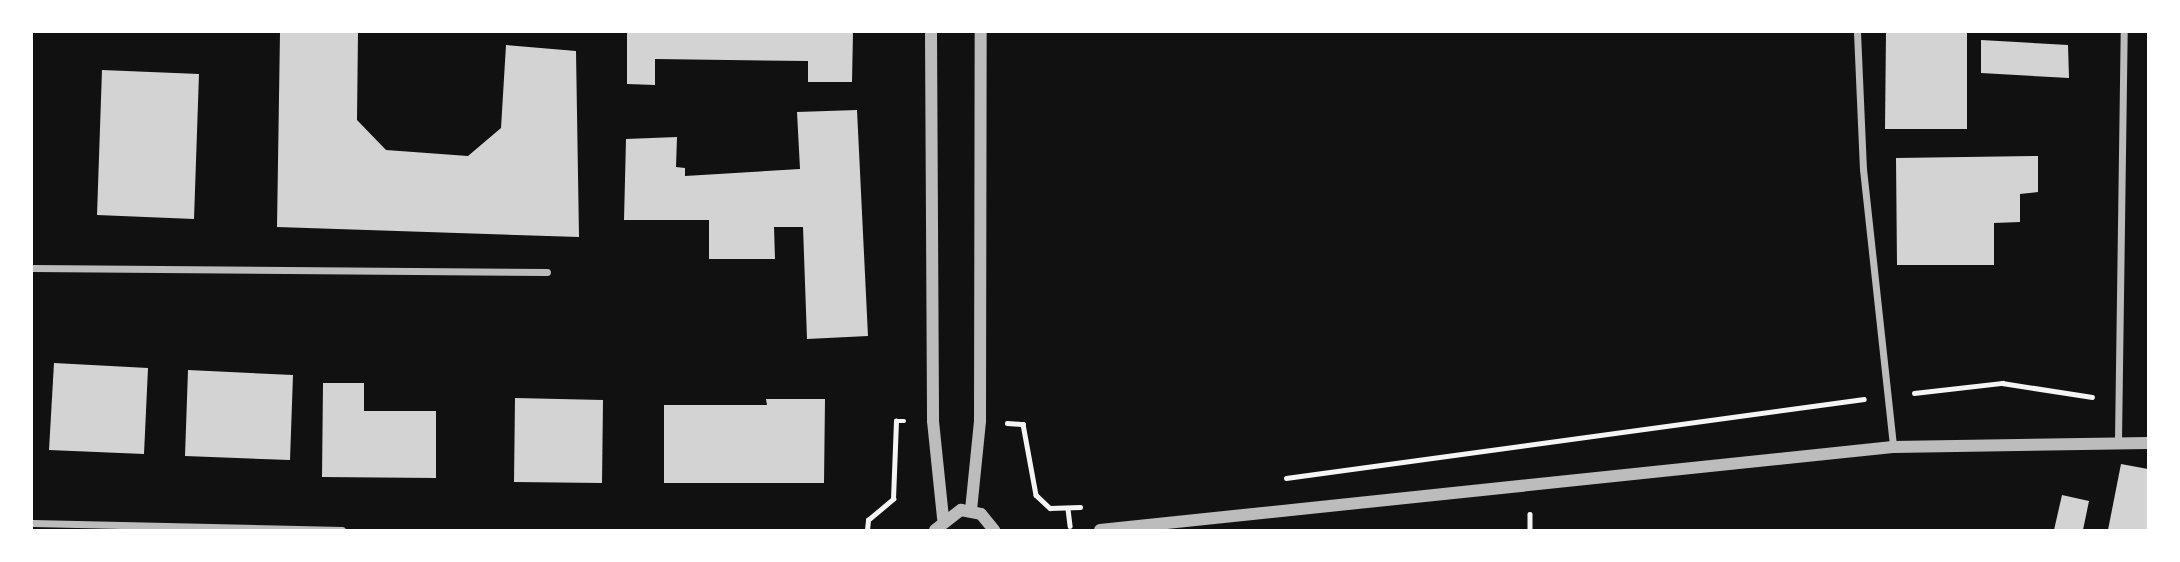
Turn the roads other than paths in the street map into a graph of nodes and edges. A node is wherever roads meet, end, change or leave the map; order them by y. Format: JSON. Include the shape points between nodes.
{"nodes":[{"id":1,"x":931,"y":32,"type":"edge"},
{"id":2,"x":981,"y":32,"type":"edge"},
{"id":3,"x":1857,"y":32,"type":"edge"},
{"id":4,"x":2124,"y":32,"type":"edge"},
{"id":5,"x":32,"y":268,"type":"edge"},
{"id":6,"x":547,"y":272,"type":"dead end"},
{"id":7,"x":2118,"y":440,"type":"junction"},
{"id":8,"x":2148,"y":443,"type":"edge"},
{"id":9,"x":1893,"y":447,"type":"junction"},
{"id":10,"x":971,"y":510,"type":"junction"},
{"id":11,"x":943,"y":518,"type":"junction"},
{"id":12,"x":32,"y":523,"type":"edge"},
{"id":13,"x":342,"y":530,"type":"edge"},
{"id":14,"x":935,"y":530,"type":"edge"},
{"id":15,"x":994,"y":530,"type":"edge"},
{"id":16,"x":1100,"y":530,"type":"edge"}],
"edges":[{"from":1,"to":11,"type":"street","via":[[933,421]]},
{"from":2,"to":10,"type":"street","via":[[980,421]]},
{"from":3,"to":9,"type":"street","via":[[1863,169]]},
{"from":4,"to":7,"type":"street"},
{"from":5,"to":6,"type":"street"},
{"from":7,"to":8,"type":"street"},
{"from":7,"to":9,"type":"street"},
{"from":9,"to":16,"type":"street"},
{"from":10,"to":11,"type":"street"},
{"from":10,"to":15,"type":"street"},
{"from":11,"to":14,"type":"street"},
{"from":12,"to":13,"type":"street"}]}
